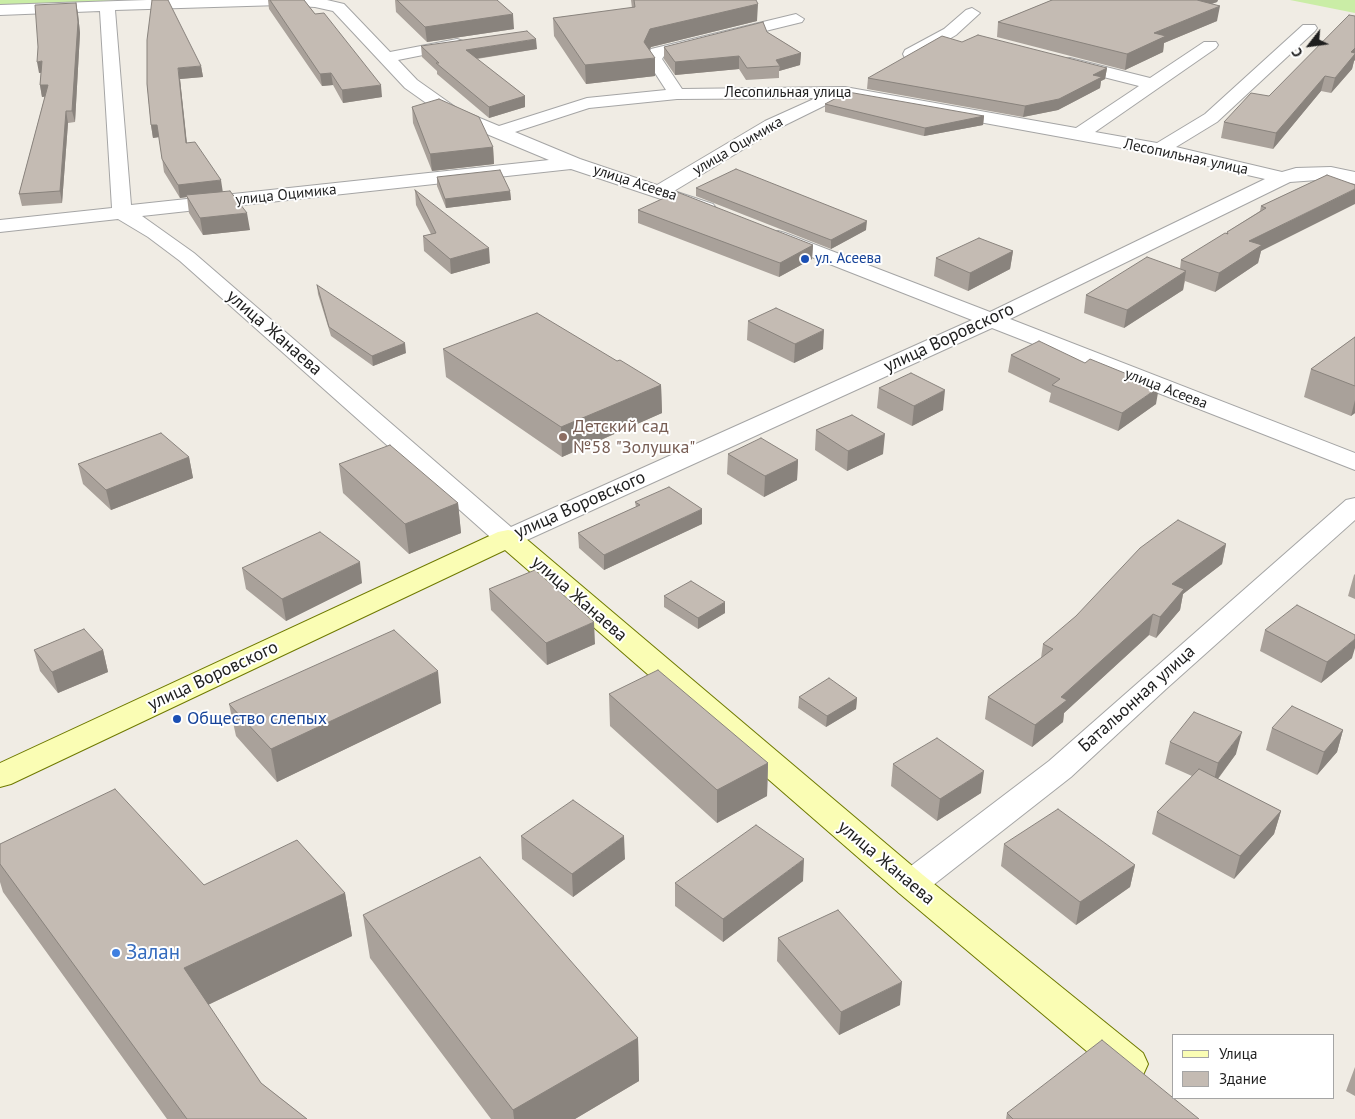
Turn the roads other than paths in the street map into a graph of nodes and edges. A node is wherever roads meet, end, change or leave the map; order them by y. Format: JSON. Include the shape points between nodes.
{"nodes":[{"id":1,"x":275,"y":0,"type":"edge"},
{"id":2,"x":280,"y":0,"type":"edge"},
{"id":3,"x":107,"y":6,"type":"junction"},
{"id":4,"x":0,"y":10,"type":"edge"},
{"id":5,"x":972,"y":13,"type":"dead end"},
{"id":6,"x":796,"y":19,"type":"dead end"},
{"id":7,"x":1309,"y":28,"type":"dead end"},
{"id":8,"x":950,"y":32,"type":"junction"},
{"id":9,"x":970,"y":37,"type":"edge"},
{"id":10,"x":471,"y":42,"type":"edge"},
{"id":11,"x":1210,"y":45,"type":"dead end"},
{"id":12,"x":385,"y":58,"type":"junction"},
{"id":13,"x":1057,"y":59,"type":"edge"},
{"id":14,"x":893,"y":64,"type":"edge"},
{"id":15,"x":869,"y":78,"type":"edge"},
{"id":16,"x":1153,"y":84,"type":"junction"},
{"id":17,"x":845,"y":92,"type":"junction"},
{"id":18,"x":677,"y":94,"type":"junction"},
{"id":19,"x":498,"y":132,"type":"junction"},
{"id":20,"x":1078,"y":135,"type":"junction"},
{"id":21,"x":1160,"y":149,"type":"junction"},
{"id":22,"x":573,"y":163,"type":"junction"},
{"id":23,"x":1290,"y":176,"type":"junction"},
{"id":24,"x":1355,"y":178,"type":"edge"},
{"id":25,"x":660,"y":191,"type":"junction"},
{"id":26,"x":122,"y":213,"type":"junction"},
{"id":27,"x":720,"y":214,"type":"edge"},
{"id":28,"x":0,"y":226,"type":"edge"},
{"id":29,"x":757,"y":228,"type":"edge"},
{"id":30,"x":989,"y":320,"type":"junction"},
{"id":31,"x":1355,"y":462,"type":"edge"},
{"id":32,"x":1355,"y":506,"type":"edge"},
{"id":33,"x":508,"y":538,"type":"junction"},
{"id":34,"x":0,"y":776,"type":"edge"},
{"id":35,"x":910,"y":884,"type":"junction"},
{"id":36,"x":1149,"y":1081,"type":"edge"}],
"edges":[{"from":1,"to":3,"type":"street"},
{"from":2,"to":12,"type":"street","name":"улица Асеева","via":[[338,7]]},
{"from":3,"to":4,"type":"street"},
{"from":3,"to":26,"type":"street"},
{"from":5,"to":8,"type":"street"},
{"from":6,"to":18,"type":"street","via":[[658,52],[654,59]]},
{"from":7,"to":21,"type":"street","via":[[1211,118]]},
{"from":8,"to":9,"type":"street"},
{"from":8,"to":14,"type":"street"},
{"from":10,"to":12,"type":"street"},
{"from":11,"to":16,"type":"street"},
{"from":12,"to":19,"type":"street","name":"улица Асеева","via":[[411,84],[452,113]]},
{"from":13,"to":16,"type":"street"},
{"from":15,"to":17,"type":"street","name":"улица Оцимика"},
{"from":16,"to":20,"type":"street"},
{"from":17,"to":18,"type":"street","name":"Лесопильная улица"},
{"from":17,"to":20,"type":"street","name":"Лесопильная улица"},
{"from":17,"to":25,"type":"street","name":"улица Оцимика","via":[[771,125]]},
{"from":18,"to":19,"type":"street","name":"Лесопильная улица","via":[[587,104]]},
{"from":19,"to":22,"type":"street","name":"улица Асеева"},
{"from":20,"to":21,"type":"street","name":"Лесопильная улица"},
{"from":21,"to":23,"type":"street","name":"Лесопильная улица"},
{"from":22,"to":25,"type":"street","name":"улица Асеева"},
{"from":22,"to":26,"type":"street","name":"улица Оцимика"},
{"from":23,"to":24,"type":"street","via":[[1332,174]]},
{"from":23,"to":30,"type":"street","name":"улица Воровского"},
{"from":25,"to":27,"type":"street","name":"улица Асеева"},
{"from":26,"to":28,"type":"street","name":"улица Оцимика"},
{"from":26,"to":33,"type":"street","name":"улица Жанаева","via":[[187,257]]},
{"from":29,"to":30,"type":"street","name":"улица Асеева"},
{"from":30,"to":31,"type":"street","name":"улица Асеева"},
{"from":30,"to":33,"type":"street","name":"улица Воровского"},
{"from":32,"to":35,"type":"street","name":"Батальонная улица","via":[[1060,769]]},
{"from":33,"to":34,"type":"street","name":"улица Воровского"},
{"from":33,"to":35,"type":"street","name":"улица Жанаева"},
{"from":35,"to":36,"type":"street","name":"улица Жанаева"}]}
